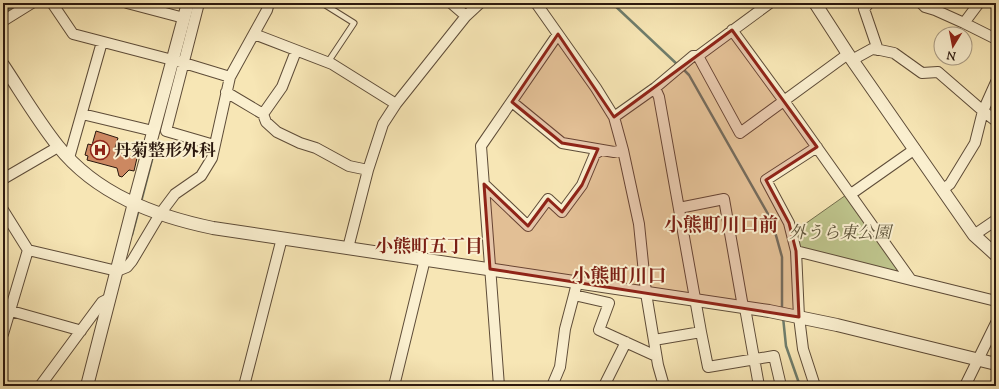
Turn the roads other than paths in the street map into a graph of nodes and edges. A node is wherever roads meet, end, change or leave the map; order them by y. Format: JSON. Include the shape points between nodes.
{"nodes":[{"id":1,"x":6,"y":3,"type":"edge"},
{"id":2,"x":32,"y":3,"type":"edge"},
{"id":3,"x":52,"y":3,"type":"edge"},
{"id":4,"x":127,"y":3,"type":"edge"},
{"id":5,"x":188,"y":3,"type":"edge"},
{"id":6,"x":199,"y":3,"type":"edge"},
{"id":7,"x":270,"y":3,"type":"edge"},
{"id":8,"x":322,"y":3,"type":"edge"},
{"id":9,"x":451,"y":3,"type":"edge"},
{"id":10,"x":480,"y":3,"type":"edge"},
{"id":11,"x":536,"y":3,"type":"edge"},
{"id":12,"x":770,"y":3,"type":"edge"},
{"id":13,"x":815,"y":3,"type":"edge"},
{"id":14,"x":869,"y":3,"type":"edge"},
{"id":15,"x":921,"y":3,"type":"edge"},
{"id":16,"x":979,"y":3,"type":"edge"},
{"id":17,"x":3,"y":5,"type":"edge"},
{"id":18,"x":933,"y":7,"type":"edge"},
{"id":19,"x":466,"y":16,"type":"junction"},
{"id":20,"x":184,"y":18,"type":"junction"},
{"id":21,"x":3,"y":21,"type":"edge"},
{"id":22,"x":964,"y":23,"type":"junction"},
{"id":23,"x":732,"y":30,"type":"junction"},
{"id":24,"x":254,"y":34,"type":"junction"},
{"id":25,"x":558,"y":34,"type":"junction"},
{"id":26,"x":996,"y":39,"type":"edge"},
{"id":27,"x":102,"y":42,"type":"junction"},
{"id":28,"x":878,"y":50,"type":"junction"},
{"id":29,"x":296,"y":51,"type":"junction"},
{"id":30,"x":850,"y":57,"type":"junction"},
{"id":31,"x":693,"y":58,"type":"junction"},
{"id":32,"x":178,"y":61,"type":"junction"},
{"id":33,"x":328,"y":62,"type":"junction"},
{"id":34,"x":3,"y":65,"type":"edge"},
{"id":35,"x":230,"y":77,"type":"junction"},
{"id":36,"x":996,"y":82,"type":"edge"},
{"id":37,"x":655,"y":88,"type":"junction"},
{"id":38,"x":226,"y":92,"type":"junction"},
{"id":39,"x":784,"y":101,"type":"junction"},
{"id":40,"x":512,"y":102,"type":"junction"},
{"id":41,"x":396,"y":104,"type":"junction"},
{"id":42,"x":983,"y":112,"type":"junction"},
{"id":43,"x":82,"y":114,"type":"junction"},
{"id":44,"x":263,"y":114,"type":"junction"},
{"id":45,"x":614,"y":118,"type":"junction"},
{"id":46,"x":996,"y":120,"type":"edge"},
{"id":47,"x":159,"y":130,"type":"junction"},
{"id":48,"x":214,"y":145,"type":"junction"},
{"id":49,"x":58,"y":146,"type":"junction"},
{"id":50,"x":817,"y":147,"type":"junction"},
{"id":51,"x":601,"y":150,"type":"junction"},
{"id":52,"x":623,"y":150,"type":"junction"},
{"id":53,"x":915,"y":150,"type":"junction"},
{"id":54,"x":69,"y":158,"type":"junction"},
{"id":55,"x":368,"y":170,"type":"junction"},
{"id":56,"x":3,"y":179,"type":"edge"},
{"id":57,"x":484,"y":184,"type":"junction"},
{"id":58,"x":942,"y":190,"type":"junction"},
{"id":59,"x":851,"y":194,"type":"junction"},
{"id":60,"x":134,"y":203,"type":"junction"},
{"id":61,"x":679,"y":208,"type":"junction"},
{"id":62,"x":3,"y":210,"type":"edge"},
{"id":63,"x":160,"y":214,"type":"junction"},
{"id":64,"x":996,"y":220,"type":"edge"},
{"id":65,"x":974,"y":235,"type":"junction"},
{"id":66,"x":282,"y":238,"type":"junction"},
{"id":67,"x":348,"y":248,"type":"junction"},
{"id":68,"x":28,"y":250,"type":"junction"},
{"id":69,"x":796,"y":251,"type":"junction"},
{"id":70,"x":996,"y":255,"type":"edge"},
{"id":71,"x":425,"y":259,"type":"junction"},
{"id":72,"x":490,"y":269,"type":"junction"},
{"id":73,"x":117,"y":271,"type":"junction"},
{"id":74,"x":911,"y":280,"type":"junction"},
{"id":75,"x":577,"y":282,"type":"junction"},
{"id":76,"x":646,"y":293,"type":"junction"},
{"id":77,"x":574,"y":295,"type":"junction"},
{"id":78,"x":110,"y":298,"type":"junction"},
{"id":79,"x":696,"y":300,"type":"junction"},
{"id":80,"x":996,"y":302,"type":"edge"},
{"id":81,"x":744,"y":307,"type":"junction"},
{"id":82,"x":6,"y":310,"type":"edge"},
{"id":83,"x":797,"y":316,"type":"junction"},
{"id":84,"x":996,"y":323,"type":"edge"},
{"id":85,"x":81,"y":331,"type":"junction"},
{"id":86,"x":701,"y":332,"type":"junction"},
{"id":87,"x":3,"y":334,"type":"edge"},
{"id":88,"x":654,"y":340,"type":"junction"},
{"id":89,"x":626,"y":342,"type":"junction"},
{"id":90,"x":656,"y":356,"type":"junction"},
{"id":91,"x":754,"y":360,"type":"junction"},
{"id":92,"x":978,"y":360,"type":"junction"},
{"id":93,"x":996,"y":364,"type":"edge"},
{"id":94,"x":40,"y":386,"type":"edge"},
{"id":95,"x":87,"y":386,"type":"edge"},
{"id":96,"x":244,"y":386,"type":"edge"},
{"id":97,"x":394,"y":386,"type":"edge"},
{"id":98,"x":499,"y":386,"type":"edge"},
{"id":99,"x":552,"y":386,"type":"edge"},
{"id":100,"x":604,"y":386,"type":"edge"},
{"id":101,"x":664,"y":386,"type":"edge"},
{"id":102,"x":759,"y":386,"type":"edge"},
{"id":103,"x":781,"y":386,"type":"edge"},
{"id":104,"x":815,"y":386,"type":"edge"},
{"id":105,"x":965,"y":386,"type":"edge"}],
"edges":[{"from":1,"to":17,"type":"street"},
{"from":2,"to":21,"type":"street"},
{"from":3,"to":27,"type":"street","via":[[73,34]]},
{"from":4,"to":20,"type":"street"},
{"from":5,"to":20,"type":"street"},
{"from":6,"to":32,"type":"street"},
{"from":7,"to":24,"type":"street"},
{"from":8,"to":33,"type":"lane","via":[[354,23]]},
{"from":9,"to":19,"type":"street"},
{"from":10,"to":19,"type":"street"},
{"from":11,"to":25,"type":"street"},
{"from":12,"to":23,"type":"street"},
{"from":13,"to":30,"type":"street"},
{"from":14,"to":28,"type":"street","via":[[864,9]]},
{"from":15,"to":18,"type":"street","via":[[925,7]]},
{"from":16,"to":22,"type":"street"},
{"from":18,"to":22,"type":"street"},
{"from":19,"to":41,"type":"street"},
{"from":20,"to":32,"type":"street"},
{"from":22,"to":26,"type":"street"},
{"from":23,"to":31,"type":"street"},
{"from":23,"to":39,"type":"street"},
{"from":24,"to":29,"type":"street"},
{"from":24,"to":35,"type":"street"},
{"from":25,"to":40,"type":"street"},
{"from":25,"to":45,"type":"street"},
{"from":27,"to":32,"type":"street"},
{"from":27,"to":43,"type":"street"},
{"from":28,"to":30,"type":"street","via":[[872,49]]},
{"from":28,"to":42,"type":"street","via":[[894,53],[922,73],[938,72]]},
{"from":29,"to":33,"type":"street"},
{"from":29,"to":44,"type":"street","via":[[282,87]]},
{"from":30,"to":39,"type":"street"},
{"from":30,"to":53,"type":"street"},
{"from":31,"to":37,"type":"street"},
{"from":31,"to":39,"type":"street","via":[[740,133]]},
{"from":32,"to":35,"type":"street"},
{"from":32,"to":47,"type":"street"},
{"from":33,"to":41,"type":"street"},
{"from":34,"to":49,"type":"street"},
{"from":35,"to":38,"type":"street"},
{"from":36,"to":42,"type":"street"},
{"from":37,"to":45,"type":"street"},
{"from":37,"to":61,"type":"street","via":[[659,97]]},
{"from":38,"to":44,"type":"street"},
{"from":38,"to":48,"type":"street"},
{"from":39,"to":50,"type":"street"},
{"from":40,"to":51,"type":"street","via":[[562,144]]},
{"from":40,"to":57,"type":"street","via":[[481,146]]},
{"from":41,"to":55,"type":"street","via":[[383,124]]},
{"from":42,"to":46,"type":"street"},
{"from":42,"to":58,"type":"street","via":[[975,143],[950,184]]},
{"from":43,"to":47,"type":"street"},
{"from":43,"to":54,"type":"street"},
{"from":44,"to":55,"type":"street","via":[[266,122],[277,132],[316,148],[349,166]]},
{"from":45,"to":52,"type":"street"},
{"from":47,"to":48,"type":"street"},
{"from":47,"to":60,"type":"street"},
{"from":48,"to":63,"type":"street","via":[[212,158],[201,176],[175,194]]},
{"from":49,"to":54,"type":"street"},
{"from":49,"to":56,"type":"street"},
{"from":50,"to":59,"type":"street"},
{"from":50,"to":69,"type":"street","via":[[766,180],[789,223]]},
{"from":51,"to":52,"type":"street"},
{"from":51,"to":57,"type":"street","via":[[595,154],[582,185],[562,212],[548,199],[528,226]]},
{"from":52,"to":76,"type":"street","via":[[639,224]]},
{"from":53,"to":58,"type":"street"},
{"from":53,"to":59,"type":"street"},
{"from":54,"to":60,"type":"street","via":[[88,176]]},
{"from":55,"to":67,"type":"street"},
{"from":57,"to":72,"type":"street"},
{"from":58,"to":65,"type":"street"},
{"from":59,"to":74,"type":"street"},
{"from":60,"to":63,"type":"street"},
{"from":60,"to":73,"type":"street"},
{"from":61,"to":79,"type":"street"},
{"from":61,"to":81,"type":"street","via":[[724,199]]},
{"from":62,"to":68,"type":"street"},
{"from":63,"to":66,"type":"street","via":[[213,228]]},
{"from":63,"to":73,"type":"street","via":[[132,261],[127,267]]},
{"from":64,"to":65,"type":"street"},
{"from":65,"to":70,"type":"street"},
{"from":66,"to":67,"type":"street"},
{"from":66,"to":96,"type":"street"},
{"from":67,"to":71,"type":"street"},
{"from":68,"to":73,"type":"street"},
{"from":68,"to":82,"type":"street"},
{"from":69,"to":74,"type":"street"},
{"from":69,"to":83,"type":"street"},
{"from":71,"to":72,"type":"street"},
{"from":71,"to":97,"type":"street"},
{"from":72,"to":75,"type":"street"},
{"from":72,"to":98,"type":"street"},
{"from":73,"to":78,"type":"street"},
{"from":74,"to":80,"type":"street"},
{"from":75,"to":76,"type":"street"},
{"from":75,"to":77,"type":"street"},
{"from":76,"to":79,"type":"street"},
{"from":76,"to":88,"type":"street"},
{"from":77,"to":89,"type":"street","via":[[608,303],[599,330]]},
{"from":77,"to":99,"type":"street","via":[[565,329],[560,367]]},
{"from":78,"to":85,"type":"street","via":[[102,302]]},
{"from":78,"to":95,"type":"street"},
{"from":79,"to":81,"type":"street"},
{"from":79,"to":86,"type":"street"},
{"from":81,"to":83,"type":"street"},
{"from":81,"to":91,"type":"street"},
{"from":82,"to":85,"type":"street"},
{"from":82,"to":87,"type":"street"},
{"from":83,"to":92,"type":"street"},
{"from":83,"to":104,"type":"street","via":[[803,349]]},
{"from":84,"to":92,"type":"street"},
{"from":85,"to":94,"type":"street"},
{"from":86,"to":88,"type":"street"},
{"from":86,"to":91,"type":"street","via":[[708,367]]},
{"from":88,"to":90,"type":"street"},
{"from":89,"to":90,"type":"street"},
{"from":89,"to":100,"type":"street"},
{"from":90,"to":101,"type":"street"},
{"from":91,"to":102,"type":"street"},
{"from":91,"to":103,"type":"street","via":[[774,356]]},
{"from":92,"to":93,"type":"street"},
{"from":92,"to":105,"type":"street"}]}
